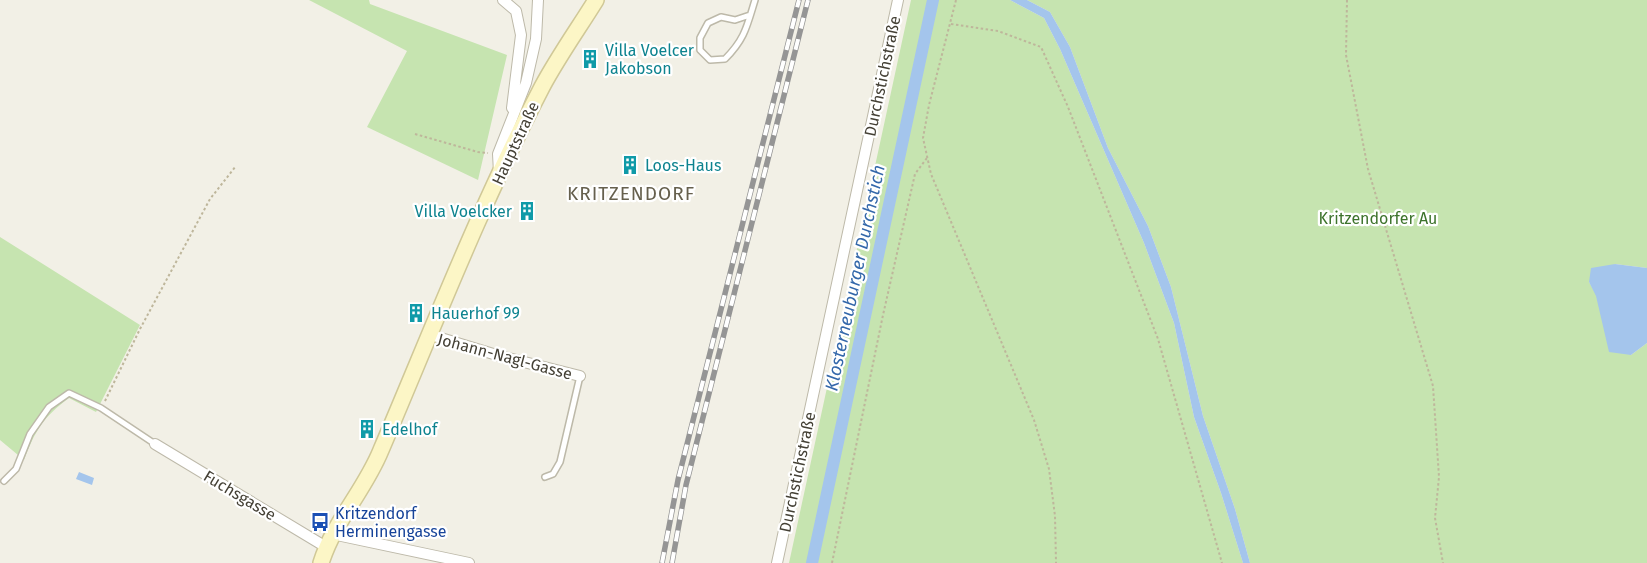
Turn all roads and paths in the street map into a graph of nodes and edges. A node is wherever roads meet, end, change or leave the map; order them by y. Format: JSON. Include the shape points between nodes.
{"nodes":[{"id":1,"x":503,"y":0,"type":"edge"},
{"id":2,"x":538,"y":0,"type":"edge"},
{"id":3,"x":596,"y":0,"type":"edge"},
{"id":4,"x":755,"y":0,"type":"edge"},
{"id":5,"x":898,"y":0,"type":"edge"},
{"id":6,"x":956,"y":0,"type":"edge"},
{"id":7,"x":1347,"y":0,"type":"edge"},
{"id":8,"x":750,"y":15,"type":"junction"},
{"id":9,"x":951,"y":24,"type":"junction"},
{"id":10,"x":510,"y":124,"type":"junction"},
{"id":11,"x":415,"y":134,"type":"dead end"},
{"id":12,"x":498,"y":154,"type":"junction"},
{"id":13,"x":928,"y":157,"type":"junction"},
{"id":14,"x":236,"y":166,"type":"dead end"},
{"id":15,"x":500,"y":175,"type":"junction"},
{"id":16,"x":431,"y":335,"type":"junction"},
{"id":17,"x":580,"y":376,"type":"joint"},
{"id":18,"x":101,"y":408,"type":"junction"},
{"id":19,"x":155,"y":444,"type":"joint"},
{"id":20,"x":546,"y":477,"type":"dead end"},
{"id":21,"x":4,"y":481,"type":"dead end"},
{"id":22,"x":329,"y":540,"type":"junction"},
{"id":23,"x":321,"y":563,"type":"edge"},
{"id":24,"x":469,"y":563,"type":"edge"},
{"id":25,"x":777,"y":563,"type":"edge"},
{"id":26,"x":832,"y":563,"type":"edge"},
{"id":27,"x":1056,"y":563,"type":"edge"},
{"id":28,"x":1222,"y":563,"type":"edge"},
{"id":29,"x":1443,"y":563,"type":"edge"}],
"edges":[{"from":1,"to":10,"type":"street","via":[[516,11],[520,35]]},
{"from":2,"to":10,"type":"street","via":[[536,39],[526,83]]},
{"from":3,"to":15,"type":"main road","name":"Hauptstraße","via":[[543,85]]},
{"from":4,"to":8,"type":"lane"},
{"from":5,"to":25,"type":"street","name":"Durchstichstraße"},
{"from":6,"to":9,"type":"path"},
{"from":7,"to":29,"type":"path","via":[[1346,56],[1368,169],[1433,386],[1439,477],[1434,518]]},
{"from":8,"to":8,"type":"lane","via":[[738,46],[725,59],[710,60],[700,50],[700,38],[708,23],[722,17],[735,20]]},
{"from":9,"to":13,"type":"path","via":[[923,138]]},
{"from":9,"to":28,"type":"path","via":[[998,31],[1040,48],[1068,107],[1158,339]]},
{"from":10,"to":12,"type":"street"},
{"from":11,"to":12,"type":"path","via":[[478,152]]},
{"from":12,"to":15,"type":"street"},
{"from":13,"to":26,"type":"path","via":[[915,174]]},
{"from":13,"to":27,"type":"path","via":[[935,184],[1034,420],[1049,469]]},
{"from":14,"to":18,"type":"path","via":[[210,199]]},
{"from":15,"to":16,"type":"main road","name":"Hauptstraße"},
{"from":16,"to":17,"type":"street","name":"Johann-Nagl-Gasse"},
{"from":16,"to":22,"type":"main road","name":"Hauptstraße","via":[[375,465]]},
{"from":17,"to":20,"type":"lane","via":[[560,462],[553,474]]},
{"from":18,"to":19,"type":"lane"},
{"from":18,"to":21,"type":"lane","via":[[69,393],[49,407],[30,434],[16,469]]},
{"from":19,"to":22,"type":"street","name":"Fuchsgasse"},
{"from":22,"to":23,"type":"main road","name":"Hauptstraße"},
{"from":22,"to":24,"type":"street","name":"Fuchsgasse"}]}
